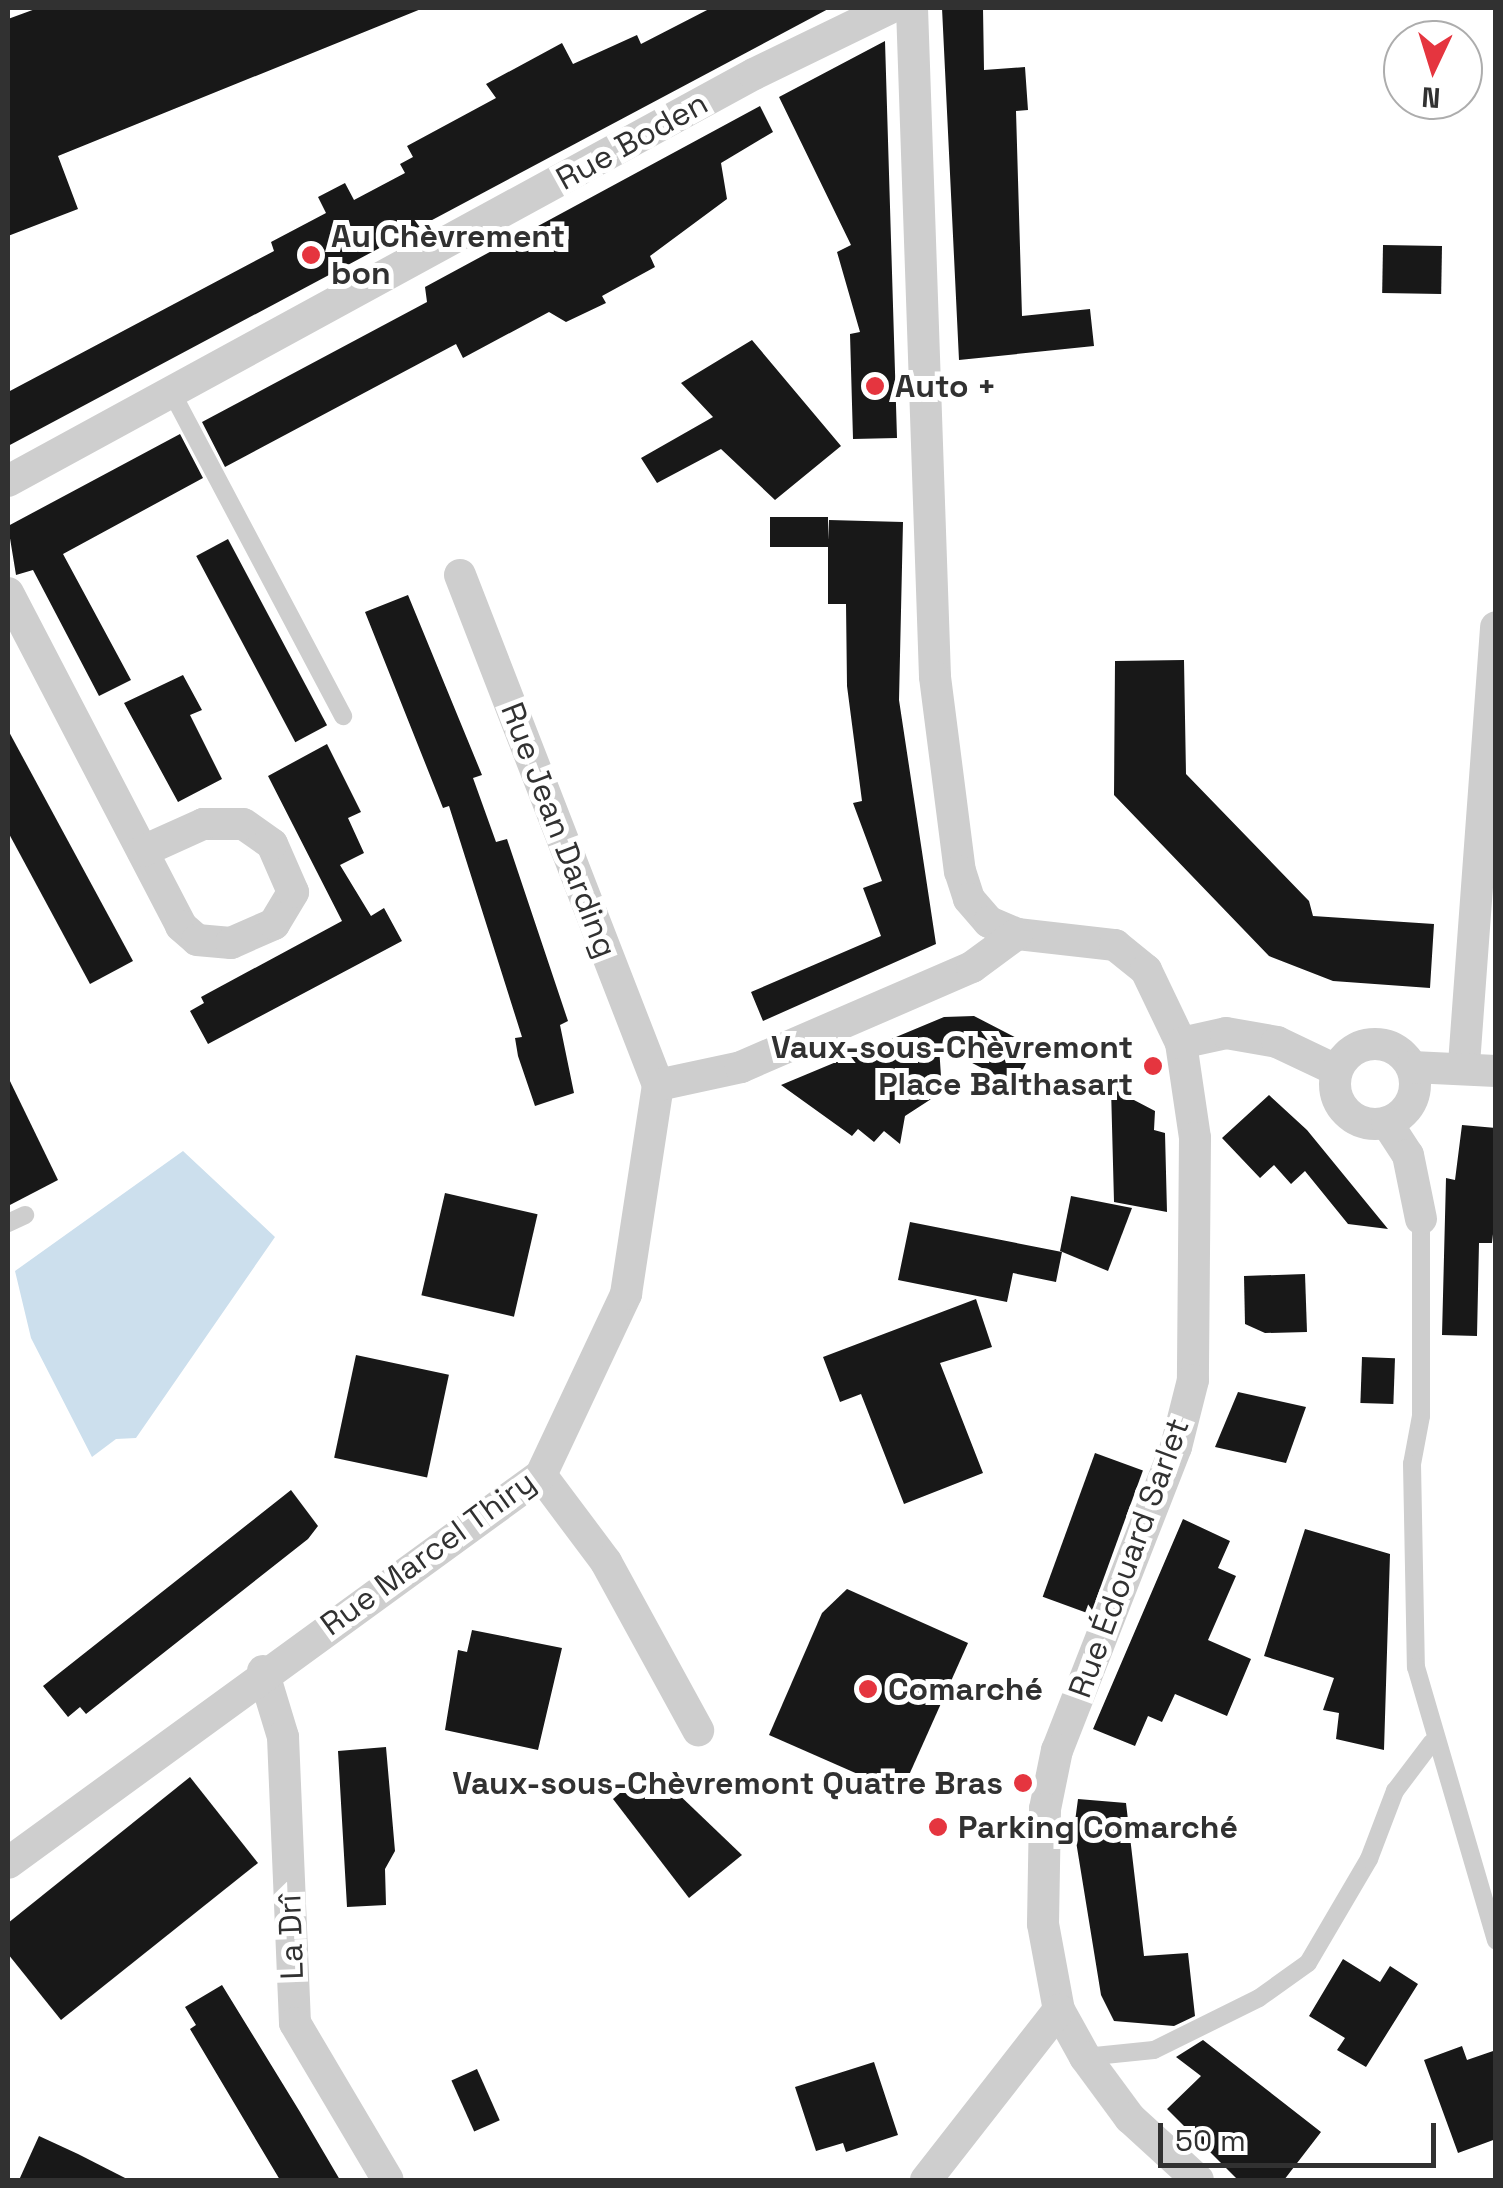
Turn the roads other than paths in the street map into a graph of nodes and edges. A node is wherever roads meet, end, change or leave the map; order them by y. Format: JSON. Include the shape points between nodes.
{"nodes":[{"id":1,"x":890,"y":8,"type":"edge"},
{"id":2,"x":912,"y":8,"type":"edge"},
{"id":3,"x":171,"y":391,"type":"junction"},
{"id":4,"x":8,"y":481,"type":"edge"},
{"id":5,"x":460,"y":575,"type":"dead end"},
{"id":6,"x":8,"y":592,"type":"edge"},
{"id":7,"x":1496,"y":627,"type":"edge"},
{"id":8,"x":343,"y":716,"type":"dead end"},
{"id":9,"x":143,"y":851,"type":"junction"},
{"id":10,"x":1018,"y":934,"type":"junction"},
{"id":11,"x":1181,"y":1043,"type":"junction"},
{"id":12,"x":1412,"y":1067,"type":"junction"},
{"id":13,"x":1480,"y":1067,"type":"edge"},
{"id":14,"x":1336,"y":1070,"type":"junction"},
{"id":15,"x":658,"y":1085,"type":"junction"},
{"id":16,"x":1387,"y":1122,"type":"junction"},
{"id":17,"x":1422,"y":1219,"type":"joint"},
{"id":18,"x":541,"y":1474,"type":"junction"},
{"id":19,"x":263,"y":1671,"type":"junction"},
{"id":20,"x":698,"y":1730,"type":"dead end"},
{"id":21,"x":1432,"y":1742,"type":"junction"},
{"id":22,"x":8,"y":1862,"type":"edge"},
{"id":23,"x":1496,"y":1941,"type":"edge"},
{"id":24,"x":1059,"y":2010,"type":"junction"},
{"id":25,"x":1086,"y":2057,"type":"junction"},
{"id":26,"x":388,"y":2180,"type":"edge"},
{"id":27,"x":926,"y":2180,"type":"edge"},
{"id":28,"x":1198,"y":2180,"type":"edge"}],
"edges":[{"from":1,"to":3,"type":"street","name":"Rue Boden"},
{"from":2,"to":10,"type":"street","via":[[936,702],[969,899],[989,922]]},
{"from":3,"to":4,"type":"street","name":"Rue Boden"},
{"from":3,"to":8,"type":"lane"},
{"from":5,"to":15,"type":"street","name":"Rue Jean Darding"},
{"from":6,"to":9,"type":"street"},
{"from":7,"to":13,"type":"street"},
{"from":9,"to":9,"type":"street","via":[[181,926],[197,940],[231,943],[274,924],[293,892],[272,844],[243,824],[203,824]]},
{"from":10,"to":11,"type":"street","name":"Rue Édouard Sarlet","via":[[1075,934],[1115,946],[1146,970]]},
{"from":10,"to":15,"type":"street","via":[[972,967],[741,1068]]},
{"from":11,"to":14,"type":"street","via":[[1226,1033],[1277,1042]]},
{"from":11,"to":24,"type":"street","name":"Rue Édouard Sarlet","via":[[1197,1176],[1193,1380],[1176,1447],[1058,1750],[1048,1794],[1043,1924]]},
{"from":12,"to":13,"type":"street"},
{"from":12,"to":14,"type":"street","via":[[1394,1048],[1366,1044]]},
{"from":12,"to":16,"type":"street","via":[[1409,1106]]},
{"from":14,"to":16,"type":"street","via":[[1336,1096],[1350,1116]]},
{"from":15,"to":18,"type":"street","name":"Rue Marcel Thiry","via":[[626,1294]]},
{"from":16,"to":17,"type":"street","via":[[1408,1155]]},
{"from":17,"to":21,"type":"lane","via":[[1422,1416],[1412,1464],[1415,1648]]},
{"from":18,"to":19,"type":"street","name":"Rue Marcel Thiry"},
{"from":18,"to":20,"type":"street","via":[[606,1562]]},
{"from":19,"to":22,"type":"street","name":"Rue Marcel Thiry"},
{"from":19,"to":26,"type":"street","name":"La Drî","via":[[283,1738],[295,2023]]},
{"from":21,"to":23,"type":"lane"},
{"from":21,"to":25,"type":"lane","via":[[1395,1790],[1369,1859],[1308,1963],[1259,1998],[1154,2050]]},
{"from":24,"to":25,"type":"street","name":"Rue Édouard Sarlet"},
{"from":24,"to":27,"type":"street"},
{"from":25,"to":28,"type":"street","name":"Rue Édouard Sarlet","via":[[1130,2118]]}]}
